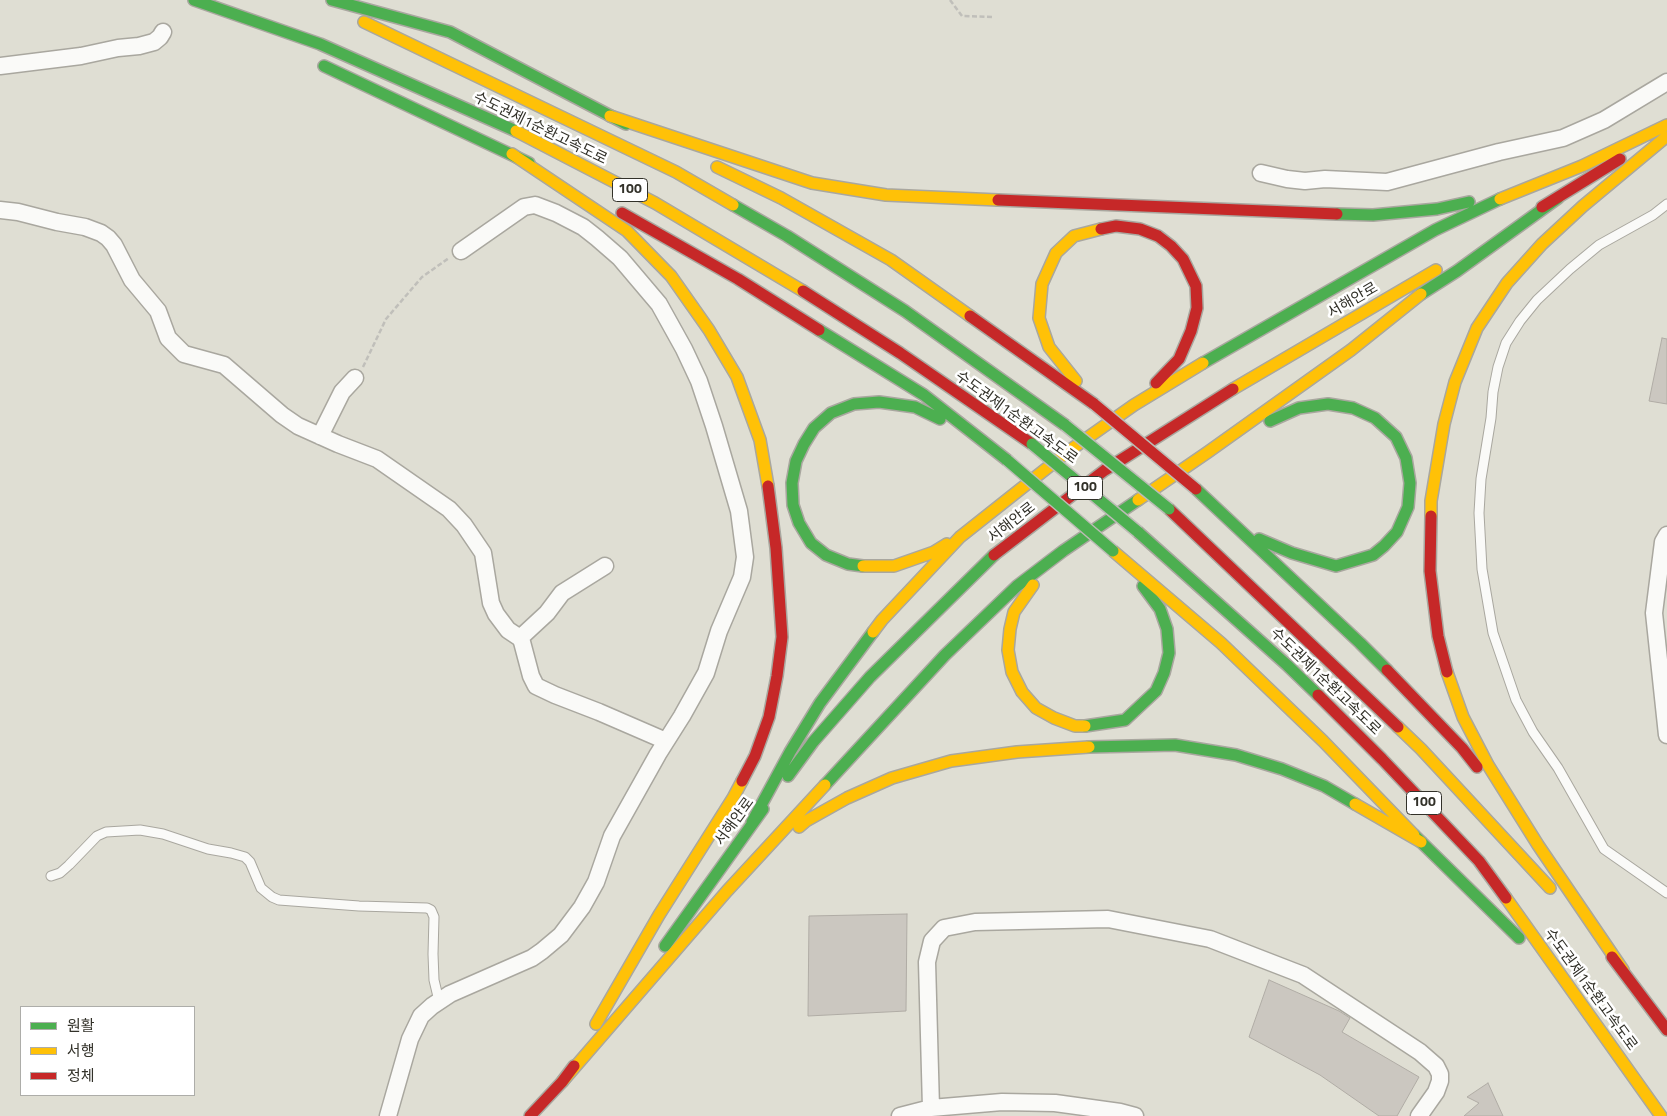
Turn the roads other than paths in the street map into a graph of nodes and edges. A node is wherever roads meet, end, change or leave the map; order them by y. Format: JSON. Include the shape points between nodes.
{"nodes":[{"id":1,"x":182,"y":0,"type":"edge"},
{"id":2,"x":194,"y":0,"type":"edge"},
{"id":3,"x":320,"y":0,"type":"edge"},
{"id":4,"x":332,"y":0,"type":"edge"},
{"id":5,"x":163,"y":32,"type":"dead end"},
{"id":6,"x":254,"y":33,"type":"dead end"},
{"id":7,"x":316,"y":62,"type":"dead end"},
{"id":8,"x":0,"y":66,"type":"edge"},
{"id":9,"x":1667,"y":82,"type":"edge"},
{"id":10,"x":610,"y":116,"type":"junction"},
{"id":11,"x":1667,"y":125,"type":"edge"},
{"id":12,"x":1667,"y":130,"type":"edge"},
{"id":13,"x":1667,"y":136,"type":"edge"},
{"id":14,"x":512,"y":154,"type":"junction"},
{"id":15,"x":1582,"y":166,"type":"junction"},
{"id":16,"x":1261,"y":173,"type":"dead end"},
{"id":17,"x":1558,"y":198,"type":"junction"},
{"id":18,"x":1667,"y":204,"type":"edge"},
{"id":19,"x":0,"y":210,"type":"edge"},
{"id":20,"x":461,"y":251,"type":"road end"},
{"id":21,"x":355,"y":378,"type":"road end"},
{"id":22,"x":1094,"y":404,"type":"junction"},
{"id":23,"x":1134,"y":405,"type":"junction"},
{"id":24,"x":320,"y":436,"type":"junction"},
{"id":25,"x":992,"y":448,"type":"junction"},
{"id":26,"x":1208,"y":452,"type":"junction"},
{"id":27,"x":1242,"y":531,"type":"junction"},
{"id":28,"x":1667,"y":535,"type":"edge"},
{"id":29,"x":960,"y":537,"type":"junction"},
{"id":30,"x":1062,"y":551,"type":"junction"},
{"id":31,"x":1113,"y":551,"type":"junction"},
{"id":32,"x":605,"y":566,"type":"dead end"},
{"id":33,"x":520,"y":638,"type":"junction"},
{"id":34,"x":1667,"y":735,"type":"edge"},
{"id":35,"x":666,"y":741,"type":"junction"},
{"id":36,"x":752,"y":822,"type":"junction"},
{"id":37,"x":1421,"y":842,"type":"junction"},
{"id":38,"x":1538,"y":845,"type":"junction"},
{"id":39,"x":52,"y":876,"type":"dead end"},
{"id":40,"x":727,"y":891,"type":"junction"},
{"id":41,"x":1667,"y":892,"type":"edge"},
{"id":42,"x":1623,"y":970,"type":"junction"},
{"id":43,"x":1574,"y":992,"type":"junction"},
{"id":44,"x":439,"y":1001,"type":"junction"},
{"id":45,"x":1667,"y":1030,"type":"edge"},
{"id":46,"x":562,"y":1082,"type":"junction"},
{"id":47,"x":931,"y":1108,"type":"junction"},
{"id":48,"x":388,"y":1116,"type":"edge"},
{"id":49,"x":530,"y":1116,"type":"edge"},
{"id":50,"x":900,"y":1116,"type":"edge"},
{"id":51,"x":1135,"y":1116,"type":"edge"},
{"id":52,"x":1420,"y":1116,"type":"edge"},
{"id":53,"x":1661,"y":1116,"type":"edge"}],
"edges":[{"from":1,"to":6,"type":"main road"},
{"from":2,"to":43,"type":"main road","name":"수도권제1순환고속도로","number":"100","bridge":true,"via":[[320,44],[522,134],[638,194],[788,281],[1032,444],[1138,532],[1287,665],[1382,758],[1479,861]]},
{"from":3,"to":42,"type":"main road","name":"수도권제1순환고속도로","number":"100","bridge":true,"via":[[684,177],[787,236],[905,311],[1065,426],[1170,509],[1421,749]]},
{"from":4,"to":10,"type":"main road","via":[[450,32]]},
{"from":5,"to":8,"type":"street","via":[[154,42],[140,46]]},
{"from":7,"to":14,"type":"main road"},
{"from":9,"to":16,"type":"street","via":[[1604,120],[1563,138],[1387,182],[1305,181]]},
{"from":10,"to":15,"type":"main road","via":[[812,183],[886,195],[1374,215],[1437,209],[1488,197]]},
{"from":10,"to":22,"type":"main road","via":[[781,198],[891,260]]},
{"from":11,"to":15,"type":"main road"},
{"from":12,"to":17,"type":"main road","name":"서해안로"},
{"from":13,"to":38,"type":"main road","via":[[1583,206],[1507,283],[1478,328],[1455,382],[1444,424],[1431,501],[1430,571],[1438,636],[1463,717],[1488,765]]},
{"from":14,"to":25,"type":"main road","via":[[730,274],[814,325],[924,395]]},
{"from":14,"to":46,"type":"main road","via":[[627,231],[670,276],[709,330],[737,378],[760,440],[770,497],[782,637],[769,717],[756,756],[734,798],[659,915]]},
{"from":15,"to":23,"type":"main road","via":[[1490,203],[1435,230]]},
{"from":17,"to":26,"type":"main road","via":[[1422,293],[1351,350]]},
{"from":17,"to":36,"type":"main road","name":"서해안로","via":[[1209,403],[1105,470],[1000,550],[870,677],[813,742]]},
{"from":18,"to":41,"type":"lane","via":[[1599,245],[1570,269],[1537,300],[1506,342],[1493,392],[1479,513],[1482,569],[1493,633],[1516,700],[1604,849]]},
{"from":19,"to":24,"type":"street","via":[[93,229],[108,238],[132,280],[158,311],[174,345],[184,354],[224,365],[282,415]]},
{"from":20,"to":35,"type":"street","via":[[530,205],[562,216],[597,238],[620,258],[659,304],[698,381],[739,511],[745,557],[742,577],[719,631],[706,673]]},
{"from":21,"to":24,"type":"street","via":[[342,392]]},
{"from":22,"to":23,"type":"main road","via":[[1050,347],[1039,318],[1042,284],[1056,253],[1074,236],[1116,226],[1140,229],[1158,236],[1184,259],[1196,286],[1197,308],[1179,359]]},
{"from":22,"to":27,"type":"main road","bridge":true},
{"from":23,"to":29,"type":"main road","via":[[1066,453]]},
{"from":24,"to":33,"type":"street","via":[[378,459],[450,509],[483,553],[491,603],[496,614],[508,630]]},
{"from":25,"to":29,"type":"main road","via":[[915,407],[879,402],[854,404],[832,413],[814,428],[796,461],[792,483],[799,523],[811,542],[826,555],[848,564],[894,566],[934,552]]},
{"from":25,"to":31,"type":"main road","bridge":true},
{"from":26,"to":27,"type":"main road","via":[[1277,417],[1300,408],[1328,404],[1353,408],[1375,418],[1396,437],[1406,458],[1410,483],[1408,507],[1397,532],[1373,555],[1336,566],[1292,554]]},
{"from":26,"to":30,"type":"main road"},
{"from":27,"to":38,"type":"main road","via":[[1360,643],[1462,748]]},
{"from":28,"to":34,"type":"street","via":[[1663,542],[1654,613]]},
{"from":29,"to":36,"type":"main road","via":[[882,620],[820,703]]},
{"from":30,"to":31,"type":"main road","via":[[1014,612],[1008,650],[1012,672],[1022,692],[1036,708],[1075,726],[1124,720],[1156,691],[1169,653],[1167,629],[1160,609]]},
{"from":30,"to":40,"type":"main road","via":[[1016,586],[958,643]]},
{"from":31,"to":37,"type":"main road","via":[[1222,643]]},
{"from":32,"to":33,"type":"street","via":[[562,593]]},
{"from":33,"to":35,"type":"street","via":[[530,676],[540,689]]},
{"from":35,"to":44,"type":"street","via":[[612,836],[590,895],[566,929],[532,958]]},
{"from":36,"to":46,"type":"main road","name":"서해안로","via":[[666,945]]},
{"from":37,"to":40,"type":"main road","via":[[1324,786],[1236,755],[1175,745],[1017,752],[951,761],[892,778],[847,798],[806,821]]},
{"from":37,"to":43,"type":"main road"},
{"from":38,"to":42,"type":"main road"},
{"from":39,"to":44,"type":"lane","via":[[60,873],[97,836],[106,832],[140,830],[245,858],[250,862],[261,888],[279,900],[427,908],[434,917],[434,980]]},
{"from":40,"to":46,"type":"main road"},
{"from":42,"to":45,"type":"main road","name":"수도권제1순환고속도로","number":"100"},
{"from":43,"to":53,"type":"main road","name":"수도권제1순환고속도로","number":"100"},
{"from":44,"to":48,"type":"street","via":[[421,1016],[415,1026]]},
{"from":46,"to":49,"type":"main road","name":"서해안로"},
{"from":47,"to":50,"type":"street"},
{"from":47,"to":51,"type":"street","via":[[1002,1102],[1055,1102]]},
{"from":47,"to":52,"type":"street","via":[[927,962],[932,941],[944,928],[975,922],[1108,919],[1210,939],[1303,975],[1420,1052],[1436,1066],[1440,1081]]}]}
